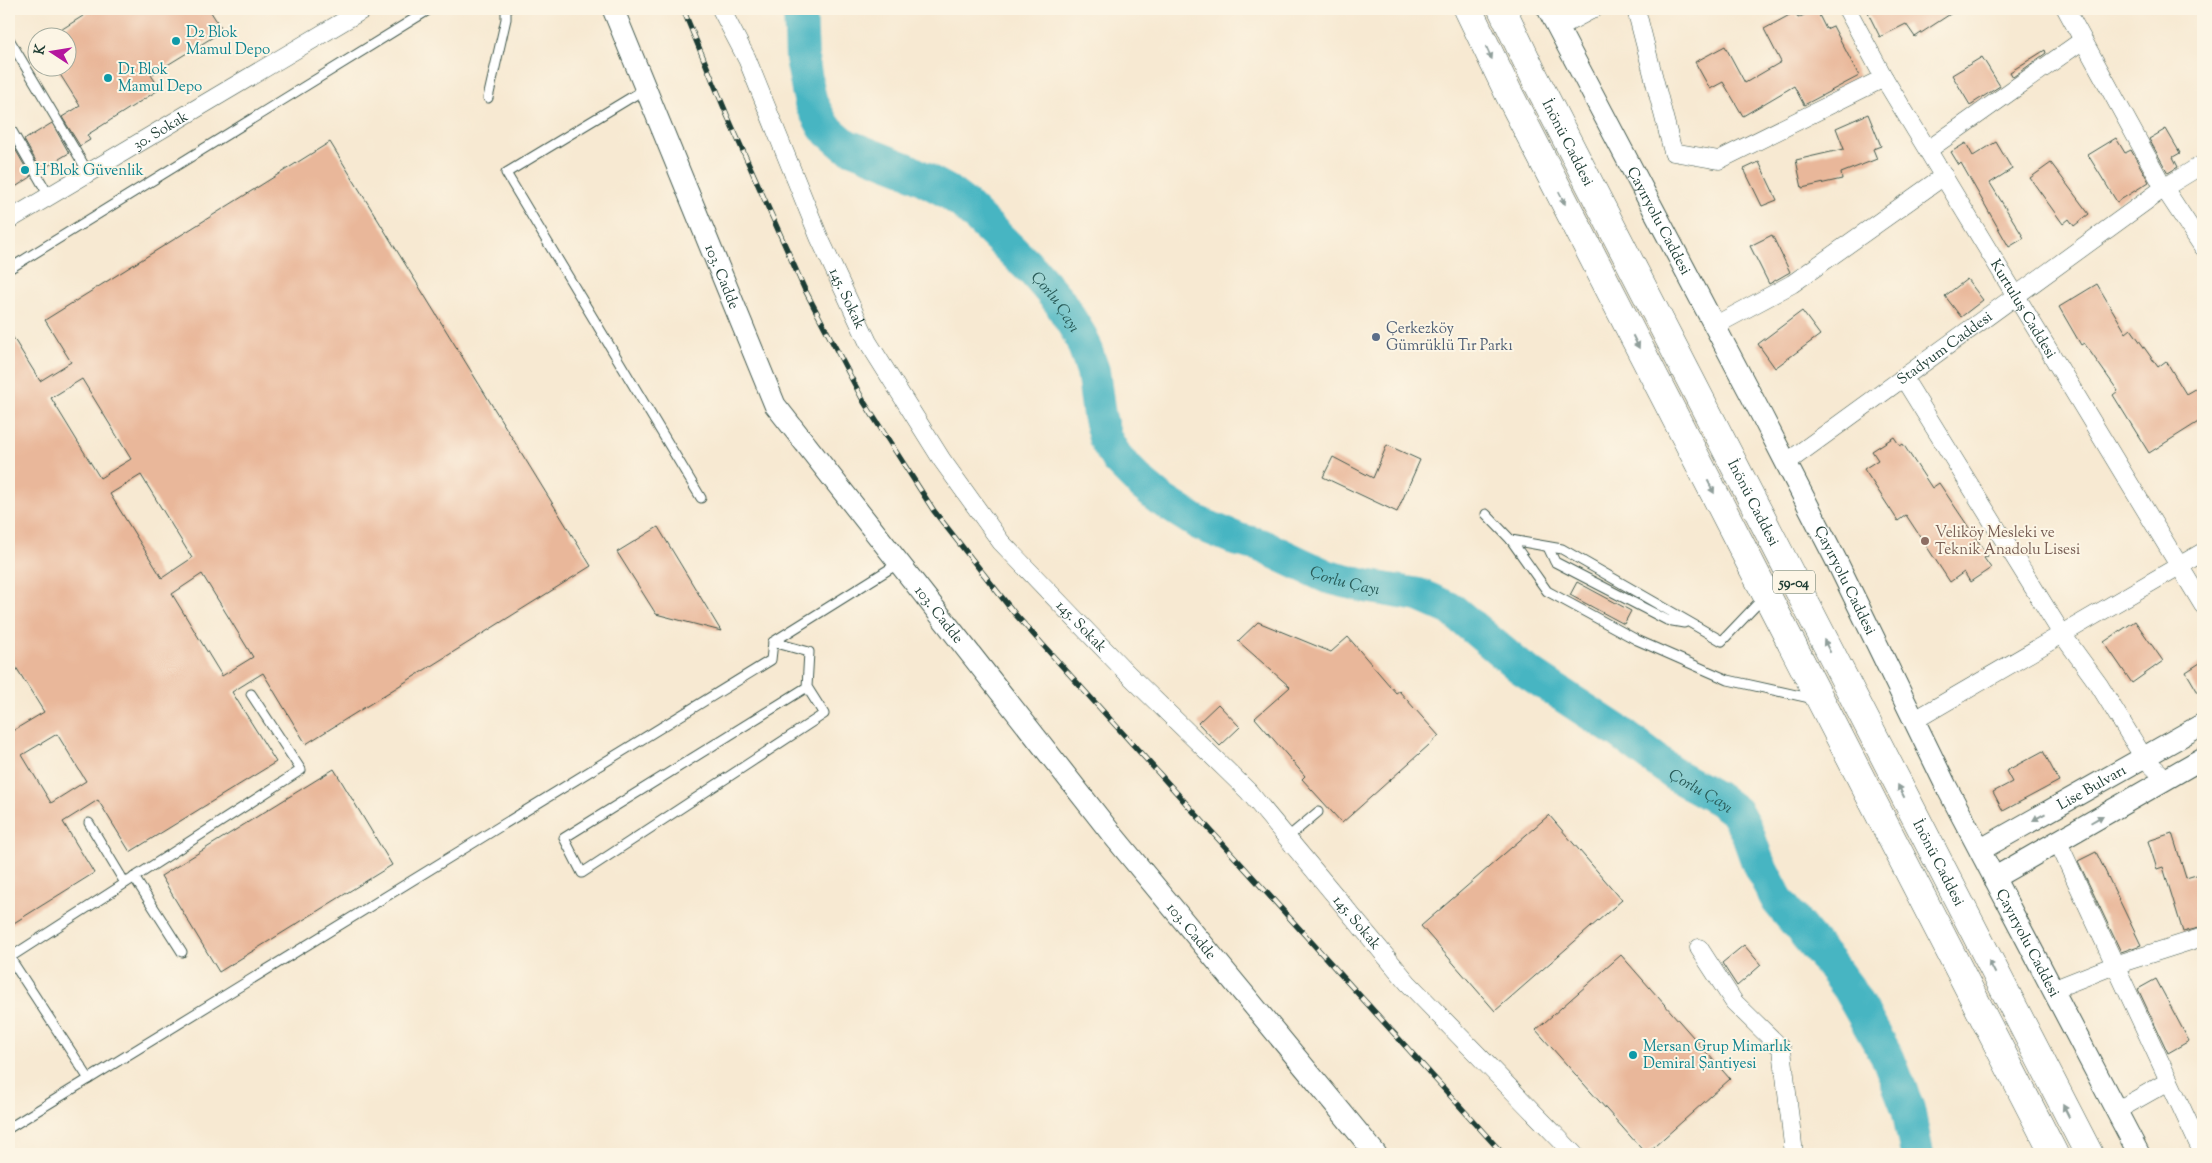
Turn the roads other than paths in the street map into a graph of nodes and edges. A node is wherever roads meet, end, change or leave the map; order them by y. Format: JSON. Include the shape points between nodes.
{"nodes":[{"id":1,"x":364,"y":9,"type":"edge"},
{"id":2,"x":430,"y":9,"type":"edge"},
{"id":3,"x":506,"y":9,"type":"edge"},
{"id":4,"x":612,"y":9,"type":"edge"},
{"id":5,"x":721,"y":9,"type":"edge"},
{"id":6,"x":1468,"y":9,"type":"edge"},
{"id":7,"x":1502,"y":9,"type":"edge"},
{"id":8,"x":1548,"y":9,"type":"edge"},
{"id":9,"x":1593,"y":9,"type":"edge"},
{"id":10,"x":1636,"y":9,"type":"edge"},
{"id":11,"x":1847,"y":9,"type":"edge"},
{"id":12,"x":2066,"y":9,"type":"edge"},
{"id":13,"x":1557,"y":28,"type":"junction"},
{"id":14,"x":9,"y":39,"type":"edge"},
{"id":15,"x":2083,"y":40,"type":"junction"},
{"id":16,"x":1884,"y":78,"type":"junction"},
{"id":17,"x":646,"y":89,"type":"junction"},
{"id":18,"x":488,"y":98,"type":"dead end"},
{"id":19,"x":9,"y":126,"type":"edge"},
{"id":20,"x":1928,"y":150,"type":"junction"},
{"id":21,"x":2203,"y":164,"type":"edge"},
{"id":22,"x":88,"y":172,"type":"junction"},
{"id":23,"x":1944,"y":176,"type":"junction"},
{"id":24,"x":2164,"y":188,"type":"junction"},
{"id":25,"x":49,"y":196,"type":"junction"},
{"id":26,"x":9,"y":220,"type":"edge"},
{"id":27,"x":2203,"y":247,"type":"edge"},
{"id":28,"x":9,"y":269,"type":"edge"},
{"id":29,"x":2016,"y":295,"type":"junction"},
{"id":30,"x":1714,"y":326,"type":"junction"},
{"id":31,"x":1903,"y":377,"type":"junction"},
{"id":32,"x":1786,"y":463,"type":"junction"},
{"id":33,"x":701,"y":498,"type":"dead end"},
{"id":34,"x":1486,"y":514,"type":"dead end"},
{"id":35,"x":1511,"y":540,"type":"junction"},
{"id":36,"x":1548,"y":547,"type":"junction"},
{"id":37,"x":2203,"y":552,"type":"edge"},
{"id":38,"x":899,"y":563,"type":"junction"},
{"id":39,"x":2179,"y":566,"type":"junction"},
{"id":40,"x":1766,"y":595,"type":"junction"},
{"id":41,"x":2203,"y":605,"type":"edge"},
{"id":42,"x":1689,"y":624,"type":"junction"},
{"id":43,"x":2062,"y":634,"type":"junction"},
{"id":44,"x":773,"y":642,"type":"junction"},
{"id":45,"x":807,"y":687,"type":"junction"},
{"id":46,"x":251,"y":694,"type":"dead end"},
{"id":47,"x":1821,"y":701,"type":"junction"},
{"id":48,"x":1914,"y":720,"type":"junction"},
{"id":49,"x":2203,"y":724,"type":"edge"},
{"id":50,"x":2144,"y":758,"type":"junction"},
{"id":51,"x":2203,"y":758,"type":"edge"},
{"id":52,"x":2166,"y":779,"type":"junction"},
{"id":53,"x":1318,"y":812,"type":"dead end"},
{"id":54,"x":89,"y":823,"type":"dead end"},
{"id":55,"x":1287,"y":838,"type":"junction"},
{"id":56,"x":2058,"y":842,"type":"junction"},
{"id":57,"x":1980,"y":850,"type":"junction"},
{"id":58,"x":134,"y":877,"type":"junction"},
{"id":59,"x":1994,"y":878,"type":"junction"},
{"id":60,"x":125,"y":883,"type":"junction"},
{"id":61,"x":2203,"y":937,"type":"edge"},
{"id":62,"x":1698,"y":948,"type":"dead end"},
{"id":63,"x":182,"y":952,"type":"dead end"},
{"id":64,"x":9,"y":958,"type":"edge"},
{"id":65,"x":2115,"y":965,"type":"junction"},
{"id":66,"x":2052,"y":990,"type":"junction"},
{"id":67,"x":89,"y":1079,"type":"junction"},
{"id":68,"x":2169,"y":1081,"type":"junction"},
{"id":69,"x":2116,"y":1111,"type":"junction"},
{"id":70,"x":9,"y":1128,"type":"edge"},
{"id":71,"x":1376,"y":1154,"type":"edge"},
{"id":72,"x":1574,"y":1154,"type":"edge"},
{"id":73,"x":1794,"y":1154,"type":"edge"},
{"id":74,"x":2054,"y":1154,"type":"edge"},
{"id":75,"x":2089,"y":1154,"type":"edge"},
{"id":76,"x":2139,"y":1154,"type":"edge"},
{"id":77,"x":2203,"y":1154,"type":"edge"}],
"edges":[{"from":1,"to":22,"type":"street","name":"30. Sokak"},
{"from":2,"to":28,"type":"lane"},
{"from":3,"to":18,"type":"lane"},
{"from":4,"to":17,"type":"street","name":"103. Cadde"},
{"from":5,"to":55,"type":"street","name":"145. Sokak","via":[[747,59],[819,237],[868,342],[942,460],[1001,542],[1127,673],[1248,791]]},
{"from":6,"to":40,"type":"main road","number":"59-04","one_way":true},
{"from":75,"to":7,"type":"main road","name":"İnönü Caddesi","number":"59-04","one_way":true},
{"from":8,"to":13,"type":"street","name":"Çayıryolu Caddesi"},
{"from":9,"to":13,"type":"street"},
{"from":10,"to":16,"type":"street","via":[[1673,152],[1719,160]]},
{"from":11,"to":16,"type":"street","name":"Kurtuluş Caddesi"},
{"from":12,"to":15,"type":"street"},
{"from":13,"to":30,"type":"street","name":"Çayıryolu Caddesi"},
{"from":14,"to":22,"type":"lane"},
{"from":15,"to":20,"type":"street"},
{"from":15,"to":24,"type":"street"},
{"from":16,"to":20,"type":"street","name":"Kurtuluş Caddesi"},
{"from":17,"to":33,"type":"lane","via":[[506,173]]},
{"from":17,"to":38,"type":"street","name":"103. Cadde","via":[[775,404]]},
{"from":19,"to":25,"type":"lane"},
{"from":20,"to":23,"type":"street","name":"Kurtuluş Caddesi"},
{"from":21,"to":24,"type":"street","name":"Stadyum Caddesi"},
{"from":22,"to":25,"type":"street","name":"30. Sokak"},
{"from":23,"to":29,"type":"street","name":"Kurtuluş Caddesi"},
{"from":23,"to":30,"type":"street","via":[[1792,284]]},
{"from":24,"to":27,"type":"street"},
{"from":24,"to":29,"type":"street","name":"Stadyum Caddesi"},
{"from":25,"to":26,"type":"street","name":"30. Sokak"},
{"from":29,"to":31,"type":"street","name":"Stadyum Caddesi"},
{"from":29,"to":39,"type":"street","name":"Kurtuluş Caddesi"},
{"from":30,"to":32,"type":"street","name":"Çayıryolu Caddesi"},
{"from":31,"to":32,"type":"street","name":"Stadyum Caddesi"},
{"from":31,"to":43,"type":"street"},
{"from":32,"to":48,"type":"street","name":"Çayıryolu Caddesi"},
{"from":34,"to":35,"type":"lane"},
{"from":35,"to":36,"type":"lane"},
{"from":35,"to":47,"type":"lane","via":[[1547,590],[1637,640],[1728,680]]},
{"from":36,"to":42,"type":"lane","via":[[1562,549]]},
{"from":36,"to":42,"type":"lane","via":[[1555,562],[1667,620]]},
{"from":37,"to":39,"type":"street"},
{"from":38,"to":44,"type":"lane"},
{"from":38,"to":71,"type":"street","name":"103. Cadde","via":[[1111,833]]},
{"from":39,"to":41,"type":"street","name":"Kurtuluş Caddesi"},
{"from":39,"to":43,"type":"street"},
{"from":40,"to":42,"type":"lane","via":[[1722,641]]},
{"from":40,"to":47,"type":"main road","number":"59-04"},
{"from":43,"to":48,"type":"street"},
{"from":43,"to":50,"type":"street","via":[[2099,685]]},
{"from":44,"to":45,"type":"lane","via":[[810,652]]},
{"from":44,"to":67,"type":"lane","via":[[771,660]]},
{"from":45,"to":45,"type":"lane","via":[[564,838],[582,873],[824,714]]},
{"from":46,"to":58,"type":"lane","via":[[301,770]]},
{"from":47,"to":74,"type":"main road","number":"59-04"},
{"from":48,"to":57,"type":"street","name":"Çayıryolu Caddesi"},
{"from":49,"to":50,"type":"street","name":"Lise Bulvarı"},
{"from":50,"to":52,"type":"street"},
{"from":50,"to":57,"type":"street","name":"Lise Bulvarı","one_way":true},
{"from":51,"to":52,"type":"street","name":"Lise Bulvarı"},
{"from":56,"to":52,"type":"street","name":"Lise Bulvarı","one_way":true},
{"from":53,"to":55,"type":"lane"},
{"from":54,"to":60,"type":"lane"},
{"from":55,"to":72,"type":"street","name":"145. Sokak","via":[[1408,984]]},
{"from":56,"to":59,"type":"street","name":"Lise Bulvarı"},
{"from":56,"to":65,"type":"street"},
{"from":57,"to":59,"type":"street","name":"Çayıryolu Caddesi"},
{"from":58,"to":60,"type":"lane"},
{"from":58,"to":63,"type":"lane"},
{"from":59,"to":66,"type":"street","name":"Çayıryolu Caddesi"},
{"from":60,"to":64,"type":"lane"},
{"from":61,"to":65,"type":"street"},
{"from":62,"to":73,"type":"street","via":[[1734,1002],[1782,1049]]},
{"from":64,"to":67,"type":"lane"},
{"from":65,"to":66,"type":"street"},
{"from":65,"to":68,"type":"street"},
{"from":66,"to":69,"type":"street","name":"Çayıryolu Caddesi"},
{"from":67,"to":70,"type":"lane"},
{"from":68,"to":69,"type":"street"},
{"from":68,"to":77,"type":"street"},
{"from":69,"to":76,"type":"street","name":"Çayıryolu Caddesi"}]}
